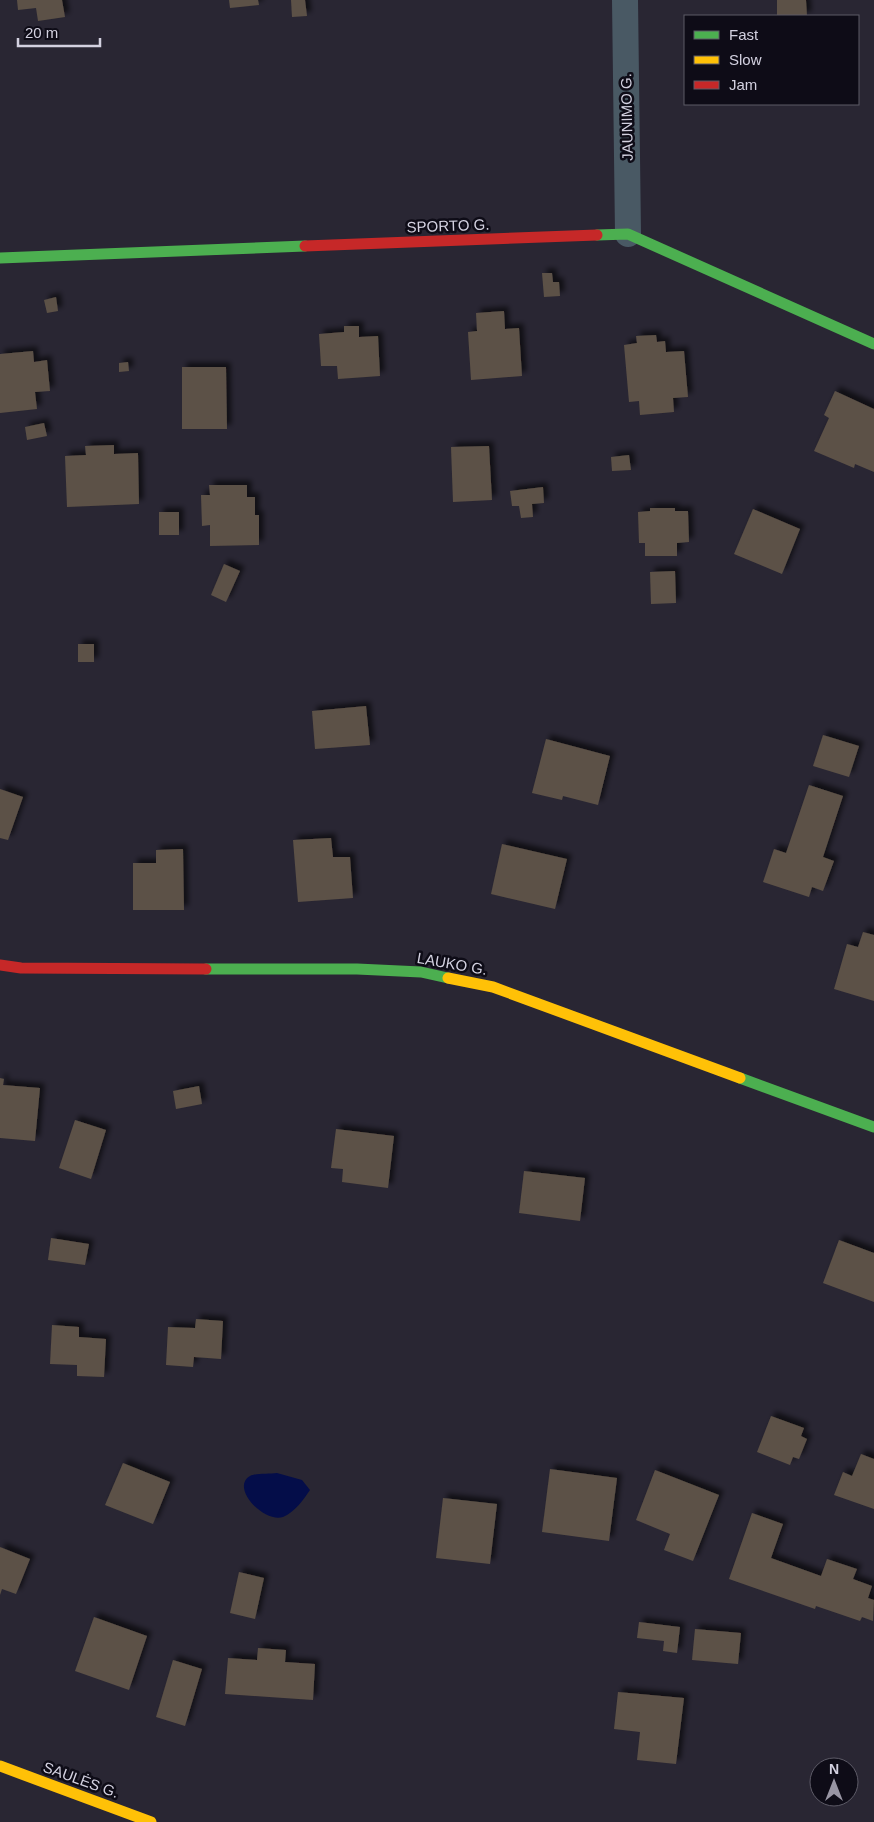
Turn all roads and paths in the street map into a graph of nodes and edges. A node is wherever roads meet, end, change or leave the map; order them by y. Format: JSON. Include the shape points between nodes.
{"nodes":[{"id":1,"x":625,"y":0,"type":"edge"},
{"id":2,"x":628,"y":234,"type":"junction"},
{"id":3,"x":0,"y":258,"type":"edge"},
{"id":4,"x":874,"y":344,"type":"edge"},
{"id":5,"x":0,"y":965,"type":"edge"},
{"id":6,"x":874,"y":1127,"type":"edge"},
{"id":7,"x":0,"y":1766,"type":"edge"},
{"id":8,"x":151,"y":1822,"type":"edge"}],
"edges":[{"from":1,"to":2,"type":"street","name":"JAUNIMO G."},
{"from":2,"to":3,"type":"street","name":"SPORTO G."},
{"from":2,"to":4,"type":"street","name":"SPORTO G."},
{"from":5,"to":6,"type":"street","name":"LAUKO G.","via":[[21,968],[421,972],[493,987]]},
{"from":7,"to":8,"type":"street","name":"SAULĖS G."}]}
